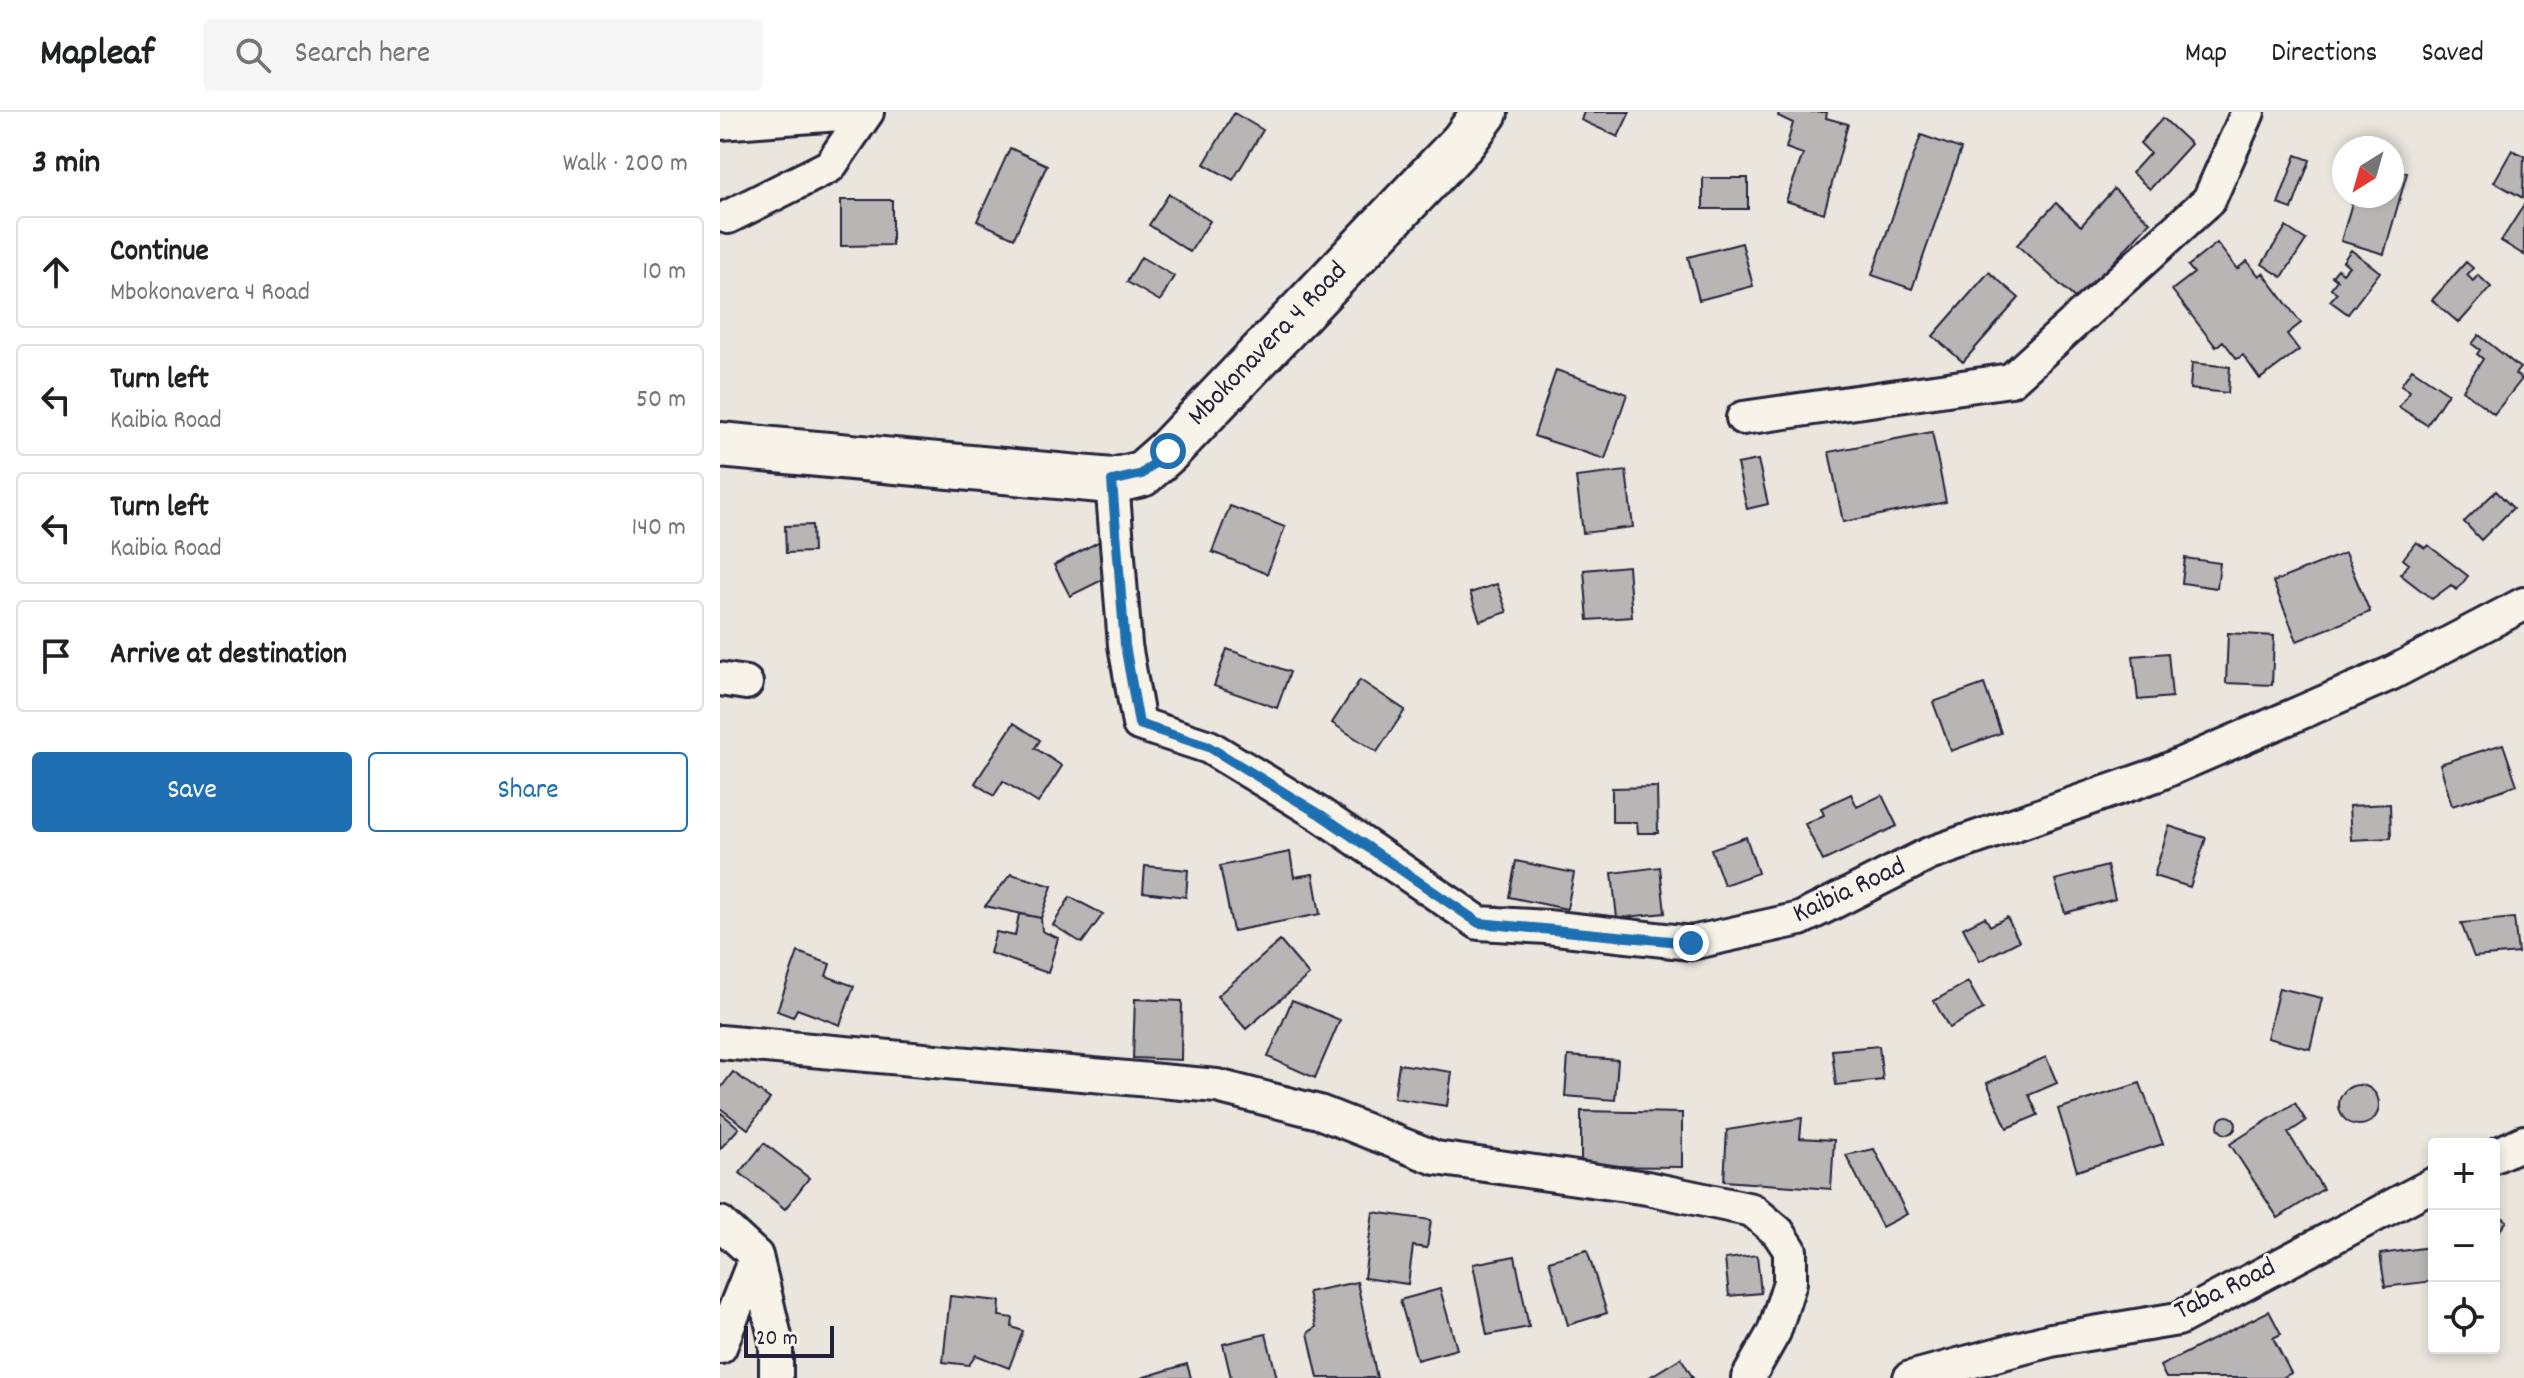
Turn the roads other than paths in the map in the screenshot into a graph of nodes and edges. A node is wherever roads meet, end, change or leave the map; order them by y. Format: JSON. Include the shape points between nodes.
{"nodes":[{"id":1,"x":867,"y":112,"type":"edge"},
{"id":2,"x":1485,"y":112,"type":"edge"},
{"id":3,"x":2248,"y":112,"type":"edge"},
{"id":4,"x":720,"y":123,"type":"edge"},
{"id":5,"x":728,"y":217,"type":"dead end"},
{"id":6,"x":1743,"y":418,"type":"dead end"},
{"id":7,"x":720,"y":445,"type":"edge"},
{"id":8,"x":1112,"y":481,"type":"junction"},
{"id":9,"x":2524,"y":604,"type":"edge"},
{"id":10,"x":720,"y":1042,"type":"edge"},
{"id":11,"x":2524,"y":1142,"type":"edge"},
{"id":12,"x":2500,"y":1153,"type":"edge"},
{"id":13,"x":2428,"y":1187,"type":"edge"},
{"id":14,"x":720,"y":1223,"type":"edge"},
{"id":15,"x":756,"y":1256,"type":"junction"},
{"id":16,"x":720,"y":1347,"type":"edge"},
{"id":17,"x":776,"y":1378,"type":"edge"},
{"id":18,"x":1748,"y":1378,"type":"edge"},
{"id":19,"x":1910,"y":1378,"type":"edge"}],
"edges":[{"from":1,"to":4,"type":"street"},
{"from":1,"to":5,"type":"street","via":[[830,166]]},
{"from":2,"to":8,"type":"street","name":"Mbokonavera 4 Road","via":[[1463,142],[1168,451],[1142,474]]},
{"from":3,"to":6,"type":"street","via":[[2209,200],[2011,380]]},
{"from":7,"to":8,"type":"street","name":"Mbokonavera 4 Road"},
{"from":8,"to":9,"type":"street","name":"Kaibia Road","via":[[1125,645],[1139,724],[1209,747],[1321,815],[1479,923],[1691,943],[1800,919],[1929,854],[2156,775],[2392,673]]},
{"from":10,"to":18,"type":"street","via":[[1217,1086],[1319,1112],[1436,1158],[1647,1188],[1752,1210],[1790,1250],[1790,1282],[1774,1332]]},
{"from":11,"to":12,"type":"street"},
{"from":13,"to":19,"type":"street","name":"Taba Road","via":[[2178,1319],[2051,1340]]},
{"from":14,"to":15,"type":"street"},
{"from":15,"to":16,"type":"street"},
{"from":15,"to":17,"type":"street","via":[[776,1341]]}]}
